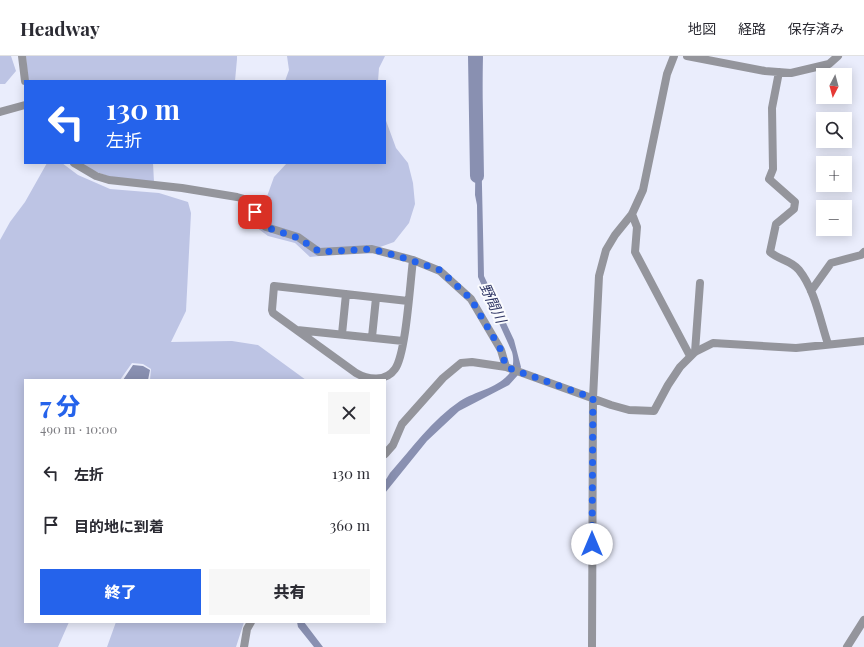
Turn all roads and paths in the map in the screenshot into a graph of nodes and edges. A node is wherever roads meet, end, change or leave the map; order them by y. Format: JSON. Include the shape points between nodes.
{"nodes":[{"id":1,"x":22,"y":56,"type":"edge"},
{"id":2,"x":674,"y":56,"type":"edge"},
{"id":3,"x":687,"y":56,"type":"edge"},
{"id":4,"x":838,"y":56,"type":"edge"},
{"id":5,"x":779,"y":72,"type":"junction"},
{"id":6,"x":25,"y":80,"type":"edge"},
{"id":7,"x":24,"y":105,"type":"edge"},
{"id":8,"x":0,"y":112,"type":"edge"},
{"id":9,"x":76,"y":164,"type":"edge"},
{"id":10,"x":632,"y":214,"type":"junction"},
{"id":11,"x":864,"y":252,"type":"edge"},
{"id":12,"x":413,"y":260,"type":"junction"},
{"id":13,"x":700,"y":283,"type":"dead end"},
{"id":14,"x":811,"y":291,"type":"junction"},
{"id":15,"x":346,"y":294,"type":"junction"},
{"id":16,"x":376,"y":298,"type":"junction"},
{"id":17,"x":408,"y":301,"type":"junction"},
{"id":18,"x":297,"y":330,"type":"junction"},
{"id":19,"x":342,"y":334,"type":"junction"},
{"id":20,"x":372,"y":338,"type":"junction"},
{"id":21,"x":403,"y":341,"type":"junction"},
{"id":22,"x":864,"y":341,"type":"edge"},
{"id":23,"x":828,"y":344,"type":"junction"},
{"id":24,"x":693,"y":354,"type":"junction"},
{"id":25,"x":506,"y":367,"type":"junction"},
{"id":26,"x":593,"y":398,"type":"junction"},
{"id":27,"x":386,"y":453,"type":"edge"},
{"id":28,"x":864,"y":620,"type":"edge"},
{"id":29,"x":250,"y":623,"type":"edge"},
{"id":30,"x":244,"y":647,"type":"edge"},
{"id":31,"x":592,"y":647,"type":"edge"},
{"id":32,"x":848,"y":647,"type":"edge"}],
"edges":[{"from":1,"to":6,"type":"street"},
{"from":2,"to":10,"type":"street","via":[[667,74],[643,190]]},
{"from":3,"to":5,"type":"street"},
{"from":4,"to":5,"type":"street","via":[[829,64],[791,73]]},
{"from":5,"to":14,"type":"street","via":[[772,108],[773,169],[769,179],[795,202],[794,210],[776,224],[770,252],[776,258],[788,261],[798,269]]},
{"from":7,"to":8,"type":"street"},
{"from":9,"to":12,"type":"street","via":[[96,176],[109,180],[182,188],[248,200],[253,204],[259,222],[298,238],[320,252],[372,249]]},
{"from":10,"to":24,"type":"street","via":[[637,226],[635,252]]},
{"from":10,"to":26,"type":"street","via":[[615,235],[602,261],[599,276]]},
{"from":11,"to":14,"type":"street","via":[[831,263]]},
{"from":12,"to":17,"type":"street"},
{"from":12,"to":25,"type":"street","via":[[440,270],[471,299],[501,350]]},
{"from":13,"to":24,"type":"street"},
{"from":14,"to":23,"type":"street"},
{"from":15,"to":16,"type":"street"},
{"from":15,"to":18,"type":"street","via":[[274,286],[273,313]]},
{"from":15,"to":19,"type":"street"},
{"from":16,"to":17,"type":"street"},
{"from":16,"to":20,"type":"street"},
{"from":17,"to":21,"type":"street"},
{"from":18,"to":19,"type":"street"},
{"from":18,"to":21,"type":"street","via":[[356,373],[376,378],[386,377],[396,368]]},
{"from":19,"to":20,"type":"street"},
{"from":20,"to":21,"type":"street"},
{"from":22,"to":23,"type":"street"},
{"from":23,"to":24,"type":"street","via":[[796,348],[713,343]]},
{"from":24,"to":26,"type":"street","via":[[668,385],[654,412],[629,410]]},
{"from":25,"to":26,"type":"street"},
{"from":25,"to":27,"type":"street","via":[[472,362],[461,363],[452,369],[402,424],[394,445]]},
{"from":26,"to":31,"type":"street"},
{"from":28,"to":32,"type":"street"},
{"from":29,"to":30,"type":"street"}]}
